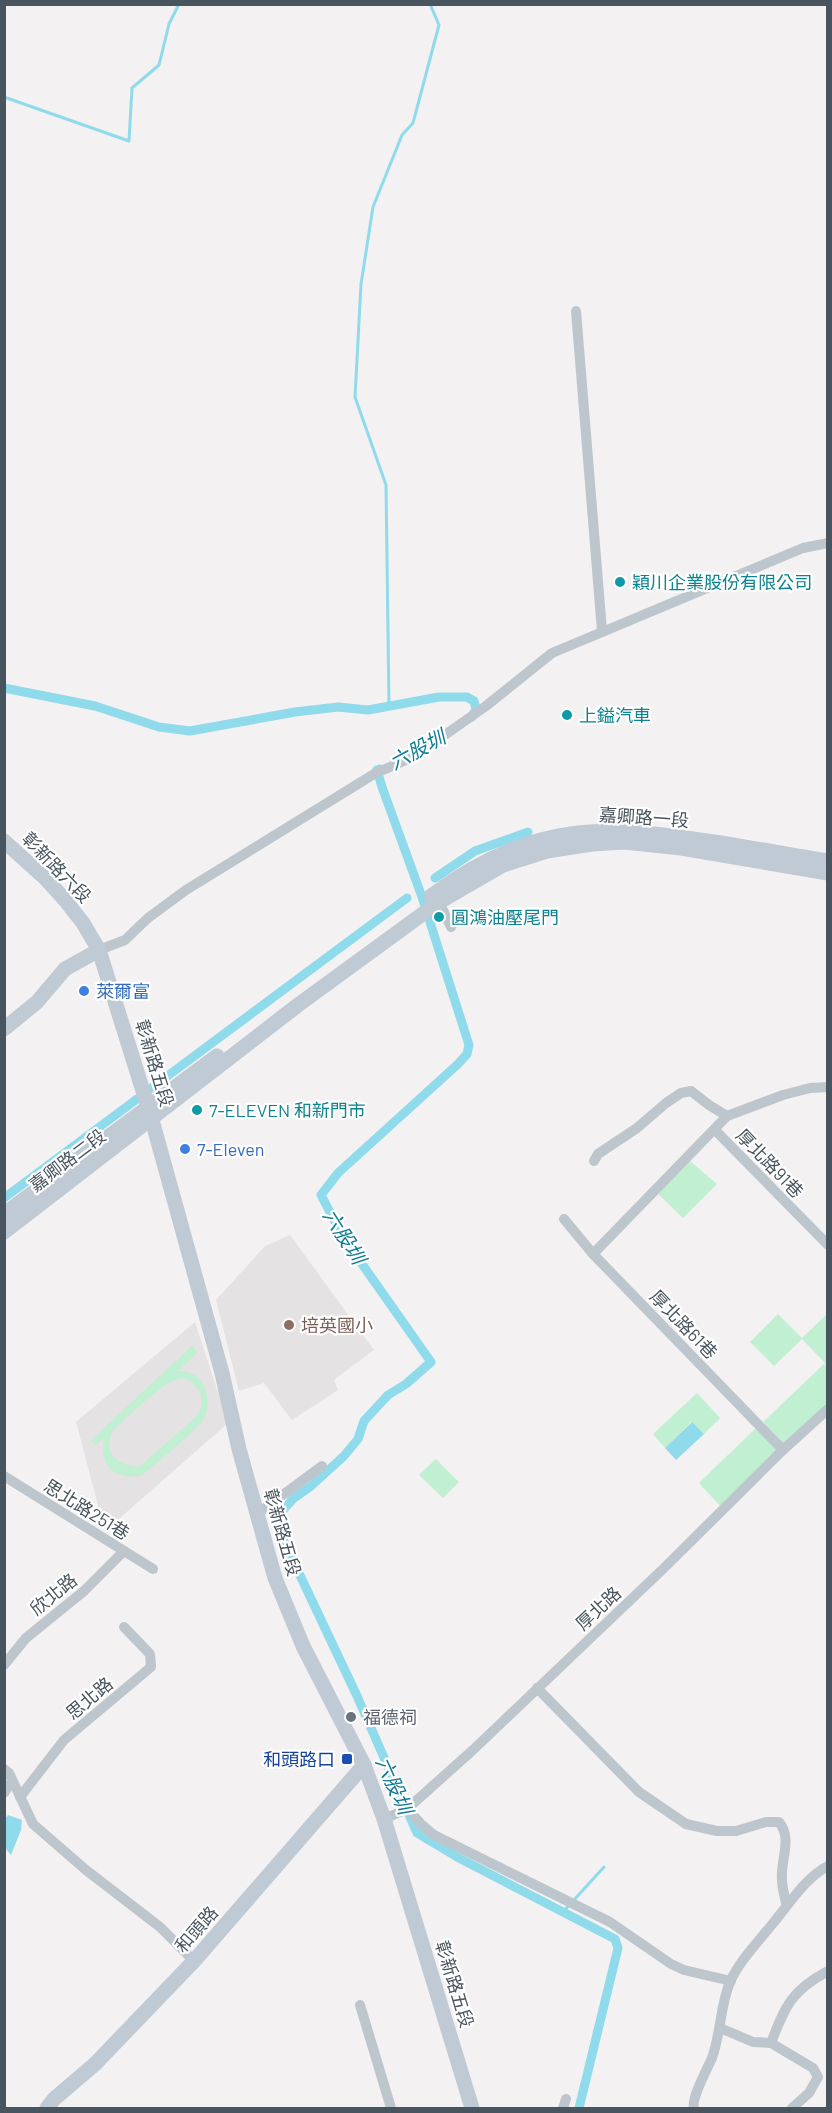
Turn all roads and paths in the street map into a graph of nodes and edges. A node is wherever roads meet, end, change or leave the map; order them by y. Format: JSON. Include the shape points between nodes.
{"nodes":[{"id":1,"x":576,"y":311,"type":"dead end"},
{"id":2,"x":828,"y":543,"type":"edge"},
{"id":3,"x":602,"y":632,"type":"junction"},
{"id":4,"x":4,"y":841,"type":"edge"},
{"id":5,"x":828,"y":861,"type":"edge"},
{"id":6,"x":828,"y":873,"type":"edge"},
{"id":7,"x":436,"y":898,"type":"junction"},
{"id":8,"x":451,"y":927,"type":"dead end"},
{"id":9,"x":99,"y":950,"type":"junction"},
{"id":10,"x":4,"y":1029,"type":"edge"},
{"id":11,"x":828,"y":1087,"type":"edge"},
{"id":12,"x":150,"y":1113,"type":"junction"},
{"id":13,"x":727,"y":1116,"type":"junction"},
{"id":14,"x":714,"y":1130,"type":"junction"},
{"id":15,"x":594,"y":1161,"type":"dead end"},
{"id":16,"x":4,"y":1214,"type":"edge"},
{"id":17,"x":564,"y":1219,"type":"dead end"},
{"id":18,"x":4,"y":1232,"type":"edge"},
{"id":19,"x":828,"y":1245,"type":"edge"},
{"id":20,"x":593,"y":1254,"type":"junction"},
{"id":21,"x":828,"y":1409,"type":"edge"},
{"id":22,"x":783,"y":1449,"type":"junction"},
{"id":23,"x":322,"y":1466,"type":"dead end"},
{"id":24,"x":4,"y":1476,"type":"edge"},
{"id":25,"x":257,"y":1514,"type":"junction"},
{"id":26,"x":124,"y":1551,"type":"junction"},
{"id":27,"x":153,"y":1569,"type":"dead end"},
{"id":28,"x":124,"y":1627,"type":"dead end"},
{"id":29,"x":4,"y":1665,"type":"edge"},
{"id":30,"x":537,"y":1688,"type":"junction"},
{"id":31,"x":364,"y":1765,"type":"junction"},
{"id":32,"x":4,"y":1769,"type":"edge"},
{"id":33,"x":12,"y":1781,"type":"junction"},
{"id":34,"x":4,"y":1792,"type":"edge"},
{"id":35,"x":20,"y":1797,"type":"junction"},
{"id":36,"x":407,"y":1809,"type":"junction"},
{"id":37,"x":384,"y":1819,"type":"junction"},
{"id":38,"x":828,"y":1866,"type":"edge"},
{"id":39,"x":786,"y":1904,"type":"junction"},
{"id":40,"x":194,"y":1961,"type":"junction"},
{"id":41,"x":828,"y":1971,"type":"edge"},
{"id":42,"x":731,"y":1982,"type":"junction"},
{"id":43,"x":360,"y":2005,"type":"dead end"},
{"id":44,"x":720,"y":2028,"type":"junction"},
{"id":45,"x":771,"y":2043,"type":"junction"},
{"id":46,"x":47,"y":2109,"type":"edge"},
{"id":47,"x":391,"y":2109,"type":"edge"},
{"id":48,"x":472,"y":2109,"type":"edge"},
{"id":49,"x":694,"y":2109,"type":"edge"},
{"id":50,"x":792,"y":2109,"type":"edge"}],
"edges":[{"from":1,"to":3,"type":"street"},
{"from":2,"to":3,"type":"street","via":[[803,548]]},
{"from":3,"to":9,"type":"street","via":[[552,653],[415,756],[374,774],[186,890],[125,939]]},
{"from":4,"to":9,"type":"street","name":"彰新路六段","via":[[65,900]]},
{"from":5,"to":7,"type":"street","name":"嘉卿路一段","via":[[648,833],[570,834],[493,858],[459,877]]},
{"from":6,"to":7,"type":"street","name":"嘉卿路一段","via":[[645,844],[592,844],[547,850],[503,865]]},
{"from":7,"to":8,"type":"street"},
{"from":7,"to":12,"type":"street"},
{"from":9,"to":10,"type":"street","via":[[65,969],[37,1002]]},
{"from":9,"to":12,"type":"street","name":"彰新路五段"},
{"from":11,"to":13,"type":"street","via":[[783,1095]]},
{"from":12,"to":16,"type":"street","name":"嘉卿路二段"},
{"from":12,"to":18,"type":"street","name":"嘉卿路二段"},
{"from":12,"to":25,"type":"street","name":"彰新路五段"},
{"from":13,"to":14,"type":"street"},
{"from":13,"to":15,"type":"street","via":[[691,1091],[681,1092]]},
{"from":14,"to":19,"type":"street","name":"厚北路91巷"},
{"from":14,"to":20,"type":"street"},
{"from":17,"to":20,"type":"street","name":"厚北路61巷"},
{"from":20,"to":22,"type":"street","name":"厚北路61巷"},
{"from":21,"to":22,"type":"street","name":"厚北路"},
{"from":22,"to":30,"type":"street","name":"厚北路"},
{"from":23,"to":25,"type":"street"},
{"from":24,"to":26,"type":"street","name":"思北路251巷"},
{"from":25,"to":31,"type":"street","name":"彰新路五段","via":[[275,1578],[303,1646]]},
{"from":26,"to":27,"type":"street","name":"思北路251巷"},
{"from":26,"to":29,"type":"street","name":"欣北路","via":[[84,1591],[26,1638]]},
{"from":28,"to":35,"type":"street","name":"思北路","via":[[150,1654],[151,1666],[64,1740]]},
{"from":30,"to":36,"type":"street","name":"厚北路"},
{"from":30,"to":39,"type":"street","via":[[639,1792],[686,1824],[736,1831],[779,1822],[786,1840],[781,1878]]},
{"from":31,"to":37,"type":"street","name":"彰新路五段"},
{"from":31,"to":40,"type":"street","name":"和頭路"},
{"from":32,"to":33,"type":"street"},
{"from":33,"to":34,"type":"street"},
{"from":33,"to":35,"type":"street"},
{"from":35,"to":40,"type":"street","via":[[33,1824],[160,1927]]},
{"from":36,"to":37,"type":"street","name":"厚北路"},
{"from":36,"to":42,"type":"street","via":[[434,1834],[610,1922],[684,1971]]},
{"from":37,"to":48,"type":"street","name":"彰新路五段"},
{"from":38,"to":39,"type":"street"},
{"from":39,"to":42,"type":"street"},
{"from":40,"to":46,"type":"street","name":"和頭路","via":[[96,2064]]},
{"from":41,"to":45,"type":"street","via":[[794,1995],[783,2010]]},
{"from":42,"to":44,"type":"street"},
{"from":43,"to":47,"type":"street"},
{"from":44,"to":45,"type":"street","via":[[753,2042]]},
{"from":44,"to":49,"type":"street","via":[[693,2098]]},
{"from":45,"to":50,"type":"street","via":[[813,2068],[818,2077],[809,2093]]}]}
